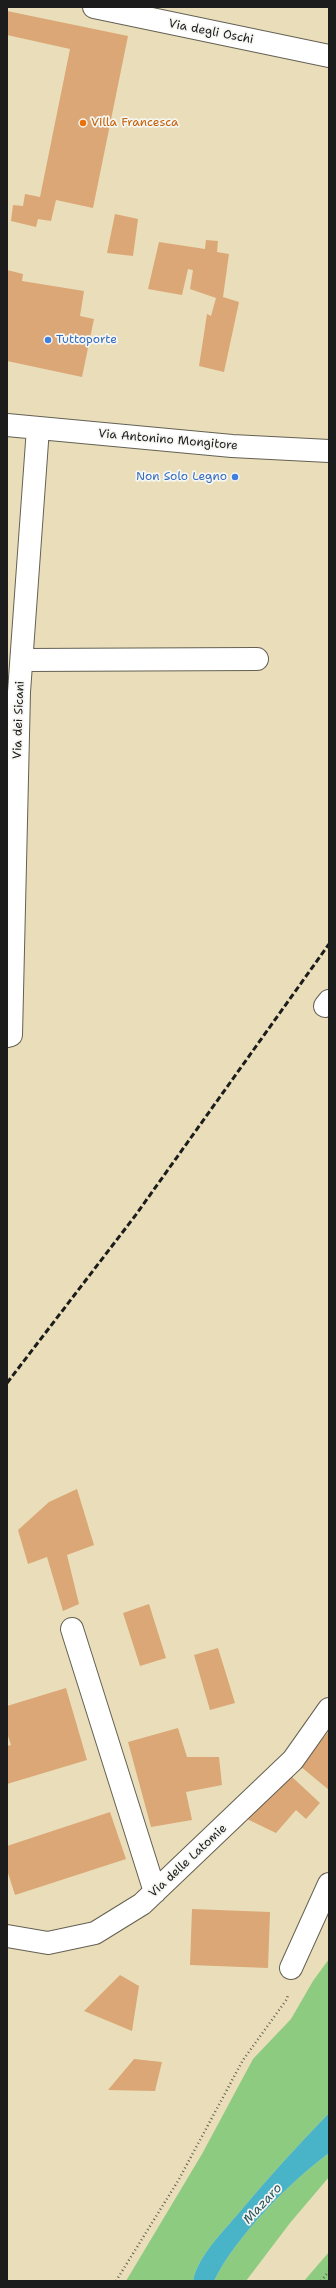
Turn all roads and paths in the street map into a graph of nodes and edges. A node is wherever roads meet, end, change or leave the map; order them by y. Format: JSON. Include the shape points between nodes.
{"nodes":[{"id":1,"x":94,"y":7,"type":"edge"},
{"id":2,"x":329,"y":56,"type":"edge"},
{"id":3,"x":7,"y":425,"type":"edge"},
{"id":4,"x":38,"y":428,"type":"junction"},
{"id":5,"x":329,"y":451,"type":"edge"},
{"id":6,"x":257,"y":659,"type":"dead end"},
{"id":7,"x":23,"y":660,"type":"junction"},
{"id":8,"x":13,"y":692,"type":"edge"},
{"id":9,"x":9,"y":1036,"type":"edge"},
{"id":10,"x":72,"y":1629,"type":"dead end"},
{"id":11,"x":329,"y":1709,"type":"edge"},
{"id":12,"x":329,"y":1884,"type":"edge"},
{"id":13,"x":155,"y":1892,"type":"junction"},
{"id":14,"x":7,"y":1936,"type":"edge"},
{"id":15,"x":291,"y":1968,"type":"joint"},
{"id":16,"x":329,"y":2271,"type":"edge"},
{"id":17,"x":116,"y":2281,"type":"edge"},
{"id":18,"x":321,"y":2281,"type":"edge"}],
"edges":[{"from":1,"to":2,"type":"street","name":"Via degli Oschi"},
{"from":3,"to":4,"type":"street","name":"Via Antonino Mongitore"},
{"from":4,"to":5,"type":"street","name":"Via Antonino Mongitore","via":[[232,446]]},
{"from":4,"to":7,"type":"street","name":"Via dei Sicani"},
{"from":6,"to":7,"type":"street"},
{"from":7,"to":8,"type":"street","name":"Via dei Sicani"},
{"from":8,"to":9,"type":"street","name":"Via dei Sicani"},
{"from":10,"to":13,"type":"street"},
{"from":11,"to":13,"type":"street","name":"Via delle Latomie","via":[[293,1760]]},
{"from":12,"to":15,"type":"street"},
{"from":13,"to":14,"type":"street","name":"Via delle Latomie","via":[[142,1904],[95,1933],[48,1943]]},
{"from":15,"to":17,"type":"path","via":[[287,1999],[243,2060],[178,2180]]},
{"from":16,"to":18,"type":"path"}]}
